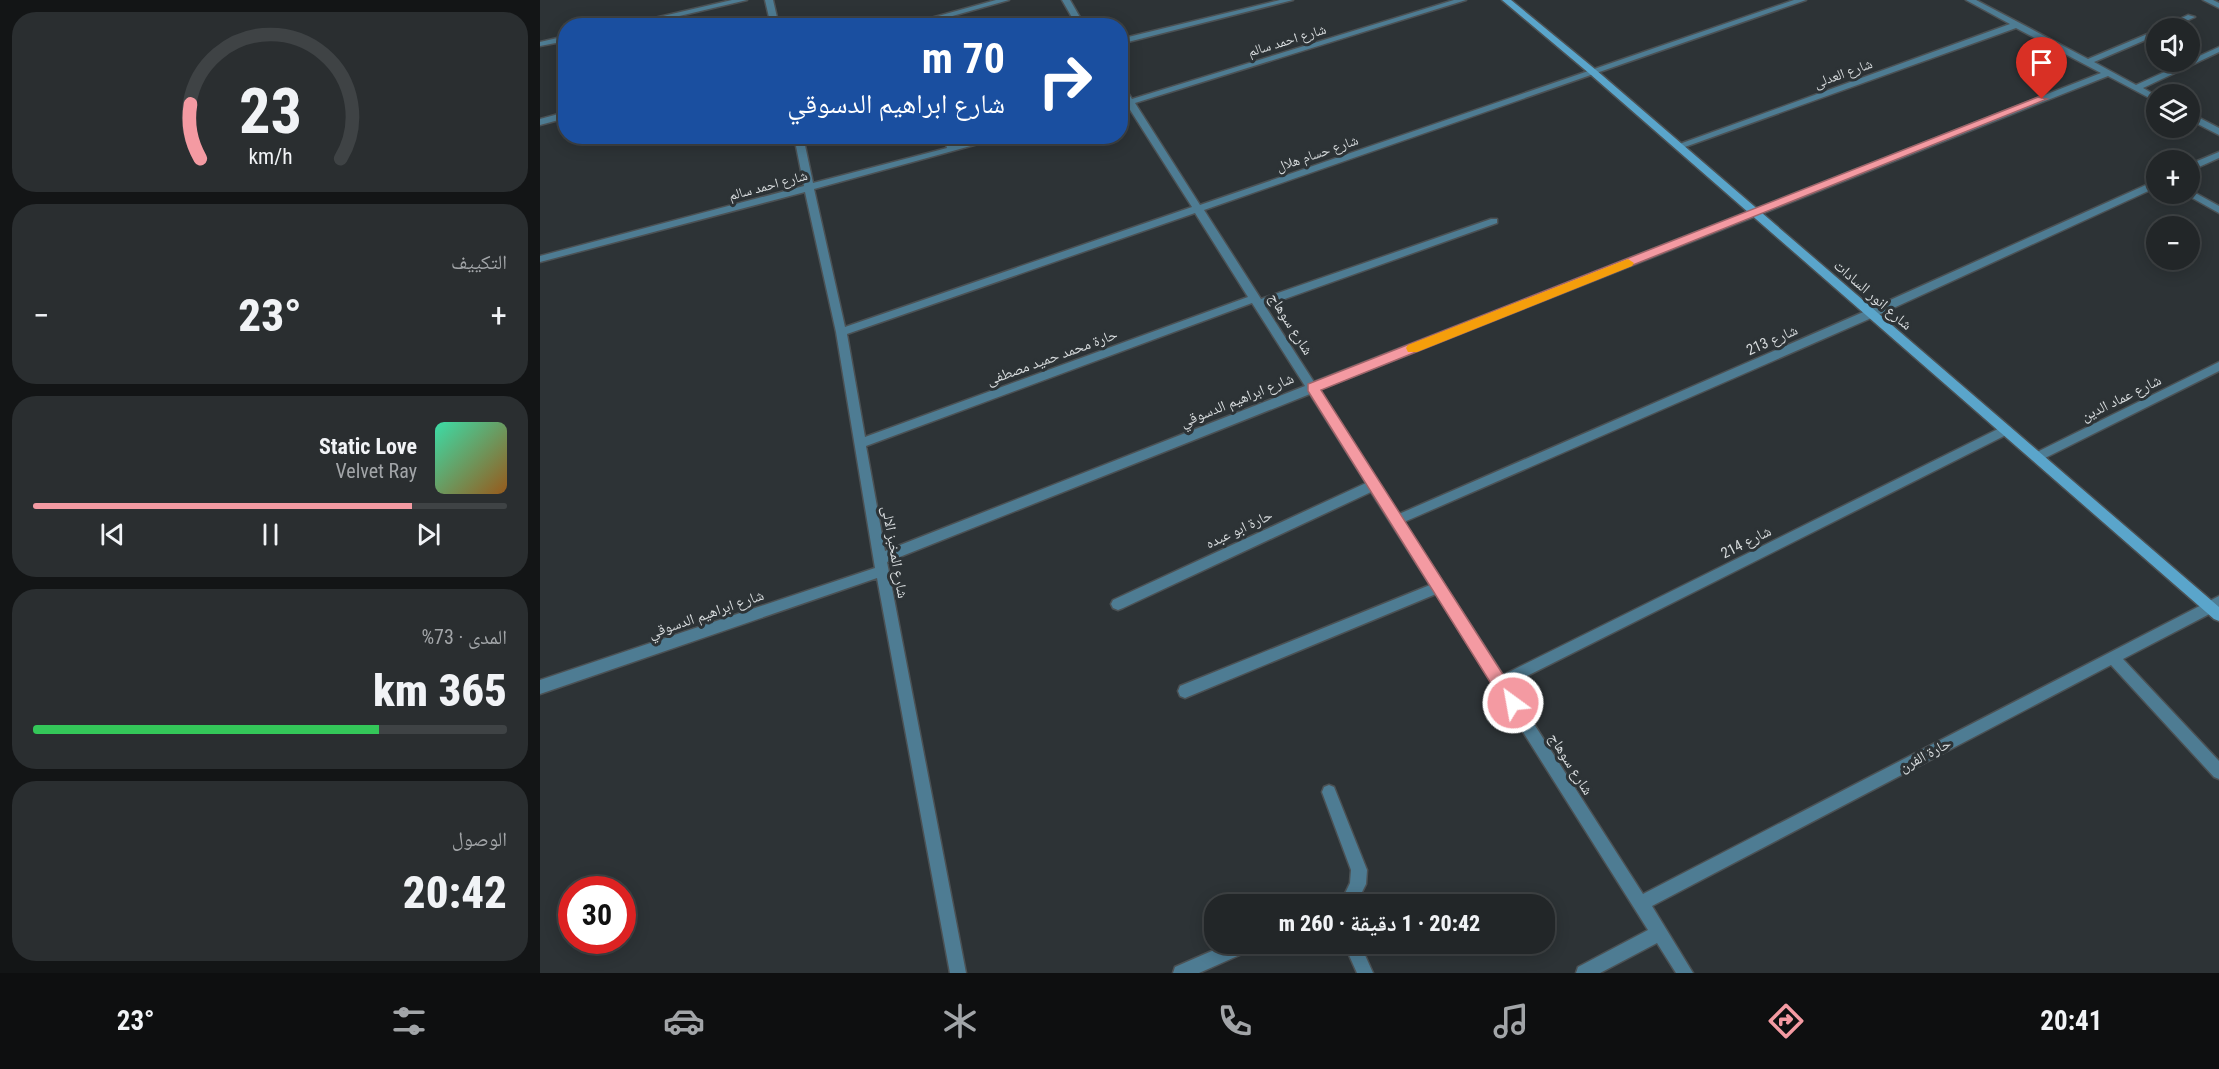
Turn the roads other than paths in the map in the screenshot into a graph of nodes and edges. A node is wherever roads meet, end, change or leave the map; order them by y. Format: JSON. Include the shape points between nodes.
{"nodes":[{"id":1,"x":742,"y":0,"type":"edge"},
{"id":2,"x":769,"y":0,"type":"edge"},
{"id":3,"x":1005,"y":0,"type":"edge"},
{"id":4,"x":1065,"y":0,"type":"edge"},
{"id":5,"x":1289,"y":0,"type":"edge"},
{"id":6,"x":1462,"y":0,"type":"edge"},
{"id":7,"x":1506,"y":0,"type":"edge"},
{"id":8,"x":1802,"y":0,"type":"edge"},
{"id":9,"x":1970,"y":0,"type":"edge"},
{"id":10,"x":2207,"y":0,"type":"edge"},
{"id":11,"x":2219,"y":6,"type":"edge"},
{"id":12,"x":660,"y":18,"type":"edge"},
{"id":13,"x":772,"y":18,"type":"edge"},
{"id":14,"x":936,"y":18,"type":"edge"},
{"id":15,"x":1076,"y":18,"type":"edge"},
{"id":16,"x":2016,"y":25,"type":"junction"},
{"id":17,"x":2146,"y":37,"type":"edge"},
{"id":18,"x":558,"y":40,"type":"edge"},
{"id":19,"x":1128,"y":40,"type":"edge"},
{"id":20,"x":540,"y":44,"type":"edge"},
{"id":21,"x":2219,"y":49,"type":"edge"},
{"id":22,"x":2088,"y":62,"type":"junction"},
{"id":23,"x":1593,"y":72,"type":"junction"},
{"id":24,"x":2108,"y":73,"type":"junction"},
{"id":25,"x":2136,"y":88,"type":"junction"},
{"id":26,"x":2146,"y":93,"type":"edge"},
{"id":27,"x":1128,"y":103,"type":"edge"},
{"id":28,"x":1128,"y":107,"type":"edge"},
{"id":29,"x":558,"y":117,"type":"edge"},
{"id":30,"x":540,"y":122,"type":"edge"},
{"id":31,"x":2200,"y":122,"type":"edge"},
{"id":32,"x":2219,"y":132,"type":"edge"},
{"id":33,"x":800,"y":144,"type":"edge"},
{"id":34,"x":950,"y":144,"type":"edge"},
{"id":35,"x":974,"y":144,"type":"edge"},
{"id":36,"x":1679,"y":146,"type":"junction"},
{"id":37,"x":952,"y":150,"type":"junction"},
{"id":38,"x":2219,"y":155,"type":"edge"},
{"id":39,"x":2200,"y":164,"type":"edge"},
{"id":40,"x":809,"y":188,"type":"junction"},
{"id":41,"x":2146,"y":188,"type":"edge"},
{"id":42,"x":2200,"y":199,"type":"edge"},
{"id":43,"x":1198,"y":208,"type":"junction"},
{"id":44,"x":2219,"y":210,"type":"edge"},
{"id":45,"x":1755,"y":213,"type":"junction"},
{"id":46,"x":1494,"y":221,"type":"dead end"},
{"id":47,"x":540,"y":259,"type":"edge"},
{"id":48,"x":1257,"y":301,"type":"junction"},
{"id":49,"x":1872,"y":313,"type":"junction"},
{"id":50,"x":841,"y":332,"type":"junction"},
{"id":51,"x":2219,"y":366,"type":"edge"},
{"id":52,"x":1312,"y":388,"type":"junction"},
{"id":53,"x":2006,"y":430,"type":"junction"},
{"id":54,"x":859,"y":444,"type":"junction"},
{"id":55,"x":2037,"y":457,"type":"junction"},
{"id":56,"x":1374,"y":484,"type":"junction"},
{"id":57,"x":1397,"y":520,"type":"junction"},
{"id":58,"x":881,"y":565,"type":"junction"},
{"id":59,"x":1439,"y":587,"type":"junction"},
{"id":60,"x":1118,"y":604,"type":"dead end"},
{"id":61,"x":2216,"y":608,"type":"edge"},
{"id":62,"x":2112,"y":657,"type":"junction"},
{"id":63,"x":1500,"y":683,"type":"junction"},
{"id":64,"x":540,"y":687,"type":"edge"},
{"id":65,"x":1185,"y":691,"type":"dead end"},
{"id":66,"x":2219,"y":772,"type":"edge"},
{"id":67,"x":1329,"y":792,"type":"dead end"},
{"id":68,"x":1353,"y":894,"type":"edge"},
{"id":69,"x":1640,"y":904,"type":"junction"},
{"id":70,"x":1659,"y":933,"type":"junction"},
{"id":71,"x":1223,"y":954,"type":"edge"},
{"id":72,"x":1356,"y":954,"type":"edge"},
{"id":73,"x":958,"y":973,"type":"edge"},
{"id":74,"x":1181,"y":973,"type":"edge"},
{"id":75,"x":1365,"y":973,"type":"edge"},
{"id":76,"x":1584,"y":973,"type":"edge"},
{"id":77,"x":1685,"y":973,"type":"edge"}],
"edges":[{"from":1,"to":12,"type":"street"},
{"from":2,"to":13,"type":"street"},
{"from":3,"to":14,"type":"street"},
{"from":4,"to":15,"type":"street"},
{"from":5,"to":19,"type":"street"},
{"from":6,"to":27,"type":"street","name":"شارع احمد سالم"},
{"from":7,"to":23,"type":"street","name":"شارع انور السادات"},
{"from":8,"to":23,"type":"street","name":"شارع حسام هلال"},
{"from":9,"to":16,"type":"street"},
{"from":10,"to":11,"type":"street"},
{"from":16,"to":22,"type":"street"},
{"from":16,"to":36,"type":"street","name":"شارع العدلى"},
{"from":17,"to":22,"type":"street"},
{"from":18,"to":20,"type":"street"},
{"from":21,"to":25,"type":"street"},
{"from":22,"to":24,"type":"street"},
{"from":23,"to":36,"type":"street","name":"شارع انور السادات"},
{"from":23,"to":43,"type":"street","name":"شارع حسام هلال"},
{"from":24,"to":25,"type":"street"},
{"from":24,"to":45,"type":"street","name":"شارع ابراهيم الدسوقي"},
{"from":25,"to":26,"type":"street"},
{"from":28,"to":43,"type":"street","name":"شارع سوهاج"},
{"from":29,"to":30,"type":"street"},
{"from":31,"to":32,"type":"street"},
{"from":33,"to":40,"type":"street","name":"شارع المخبز الالى"},
{"from":34,"to":37,"type":"street"},
{"from":35,"to":37,"type":"street","name":"شارع احمد سالم"},
{"from":36,"to":45,"type":"street","name":"شارع انور السادات"},
{"from":37,"to":40,"type":"street","name":"شارع احمد سالم"},
{"from":38,"to":39,"type":"street"},
{"from":40,"to":47,"type":"street","name":"شارع احمد سالم"},
{"from":40,"to":50,"type":"street","name":"شارع المخبز الالى"},
{"from":41,"to":49,"type":"street","name":"شارع 213"},
{"from":42,"to":44,"type":"street"},
{"from":43,"to":48,"type":"street","name":"شارع سوهاج"},
{"from":43,"to":50,"type":"street","name":"شارع حسام هلال"},
{"from":45,"to":49,"type":"street","name":"شارع انور السادات"},
{"from":45,"to":52,"type":"street","name":"شارع ابراهيم الدسوقي"},
{"from":46,"to":48,"type":"street","name":"حارة محمد حميد مصطفى"},
{"from":48,"to":52,"type":"street","name":"شارع سوهاج"},
{"from":48,"to":54,"type":"street","name":"حارة محمد حميد مصطفى"},
{"from":49,"to":53,"type":"street","name":"شارع انور السادات"},
{"from":49,"to":57,"type":"street","name":"شارع 213"},
{"from":50,"to":54,"type":"street","name":"شارع المخبز الالى"},
{"from":51,"to":55,"type":"street","name":"شارع عماد الدين"},
{"from":52,"to":56,"type":"street","name":"شارع سوهاج"},
{"from":52,"to":58,"type":"street","name":"شارع ابراهيم الدسوقي"},
{"from":53,"to":55,"type":"street","name":"شارع انور السادات"},
{"from":53,"to":63,"type":"street","name":"شارع 214"},
{"from":54,"to":58,"type":"street","name":"شارع المخبز الالى"},
{"from":55,"to":61,"type":"street","name":"شارع انور السادات"},
{"from":56,"to":57,"type":"street","name":"شارع سوهاج"},
{"from":56,"to":60,"type":"street","name":"حارة ابو عبده"},
{"from":57,"to":59,"type":"street","name":"شارع سوهاج"},
{"from":58,"to":64,"type":"street","name":"شارع ابراهيم الدسوقي"},
{"from":58,"to":73,"type":"street","name":"شارع المخبز الالى"},
{"from":59,"to":63,"type":"street","name":"شارع سوهاج"},
{"from":59,"to":65,"type":"street"},
{"from":61,"to":62,"type":"street","name":"حارة الفرن"},
{"from":62,"to":66,"type":"street"},
{"from":62,"to":69,"type":"street","name":"حارة الفرن"},
{"from":63,"to":69,"type":"street","name":"شارع سوهاج"},
{"from":67,"to":68,"type":"street","via":[[1359,870]]},
{"from":69,"to":70,"type":"street","name":"شارع سوهاج"},
{"from":70,"to":76,"type":"street"},
{"from":70,"to":77,"type":"street","name":"شارع سوهاج"},
{"from":71,"to":74,"type":"street"},
{"from":72,"to":75,"type":"street"}]}
